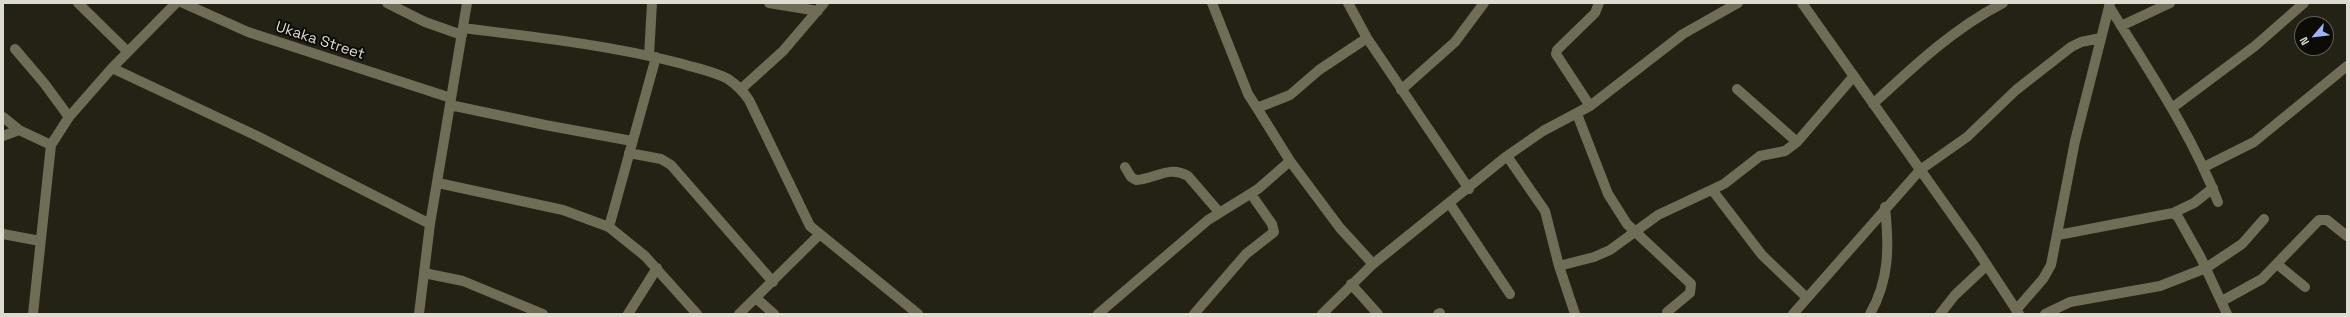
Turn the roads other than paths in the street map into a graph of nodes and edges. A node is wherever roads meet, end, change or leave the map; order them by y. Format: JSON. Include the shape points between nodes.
{"nodes":[{"id":1,"x":78,"y":3,"type":"edge"},
{"id":2,"x":176,"y":3,"type":"edge"},
{"id":3,"x":184,"y":3,"type":"edge"},
{"id":4,"x":387,"y":3,"type":"edge"},
{"id":5,"x":468,"y":3,"type":"edge"},
{"id":6,"x":652,"y":3,"type":"edge"},
{"id":7,"x":769,"y":3,"type":"edge"},
{"id":8,"x":1212,"y":3,"type":"edge"},
{"id":9,"x":1348,"y":3,"type":"edge"},
{"id":10,"x":1484,"y":3,"type":"edge"},
{"id":11,"x":1599,"y":3,"type":"edge"},
{"id":12,"x":1738,"y":3,"type":"edge"},
{"id":13,"x":1802,"y":3,"type":"edge"},
{"id":14,"x":2003,"y":3,"type":"edge"},
{"id":15,"x":2170,"y":3,"type":"edge"},
{"id":16,"x":2304,"y":3,"type":"edge"},
{"id":17,"x":2110,"y":5,"type":"edge"},
{"id":18,"x":821,"y":7,"type":"edge"},
{"id":19,"x":2121,"y":26,"type":"junction"},
{"id":20,"x":463,"y":31,"type":"junction"},
{"id":21,"x":1367,"y":38,"type":"junction"},
{"id":22,"x":2101,"y":38,"type":"junction"},
{"id":23,"x":14,"y":49,"type":"dead end"},
{"id":24,"x":128,"y":52,"type":"junction"},
{"id":25,"x":652,"y":56,"type":"junction"},
{"id":26,"x":2347,"y":66,"type":"edge"},
{"id":27,"x":112,"y":68,"type":"junction"},
{"id":28,"x":1853,"y":77,"type":"junction"},
{"id":29,"x":1737,"y":88,"type":"dead end"},
{"id":30,"x":742,"y":89,"type":"junction"},
{"id":31,"x":1401,"y":90,"type":"junction"},
{"id":32,"x":451,"y":102,"type":"junction"},
{"id":33,"x":1873,"y":104,"type":"junction"},
{"id":34,"x":1590,"y":106,"type":"junction"},
{"id":35,"x":1257,"y":108,"type":"junction"},
{"id":36,"x":2172,"y":108,"type":"junction"},
{"id":37,"x":1577,"y":114,"type":"junction"},
{"id":38,"x":3,"y":117,"type":"edge"},
{"id":39,"x":69,"y":117,"type":"junction"},
{"id":40,"x":19,"y":130,"type":"junction"},
{"id":41,"x":3,"y":136,"type":"edge"},
{"id":42,"x":632,"y":141,"type":"junction"},
{"id":43,"x":1798,"y":142,"type":"junction"},
{"id":44,"x":51,"y":145,"type":"junction"},
{"id":45,"x":629,"y":153,"type":"junction"},
{"id":46,"x":1507,"y":156,"type":"junction"},
{"id":47,"x":1290,"y":162,"type":"junction"},
{"id":48,"x":1126,"y":167,"type":"dead end"},
{"id":49,"x":2204,"y":167,"type":"junction"},
{"id":50,"x":1920,"y":170,"type":"junction"},
{"id":51,"x":438,"y":183,"type":"junction"},
{"id":52,"x":2213,"y":188,"type":"junction"},
{"id":53,"x":1468,"y":189,"type":"junction"},
{"id":54,"x":1713,"y":191,"type":"junction"},
{"id":55,"x":1251,"y":194,"type":"junction"},
{"id":56,"x":2218,"y":202,"type":"dead end"},
{"id":57,"x":1450,"y":204,"type":"junction"},
{"id":58,"x":1885,"y":207,"type":"junction"},
{"id":59,"x":1219,"y":212,"type":"junction"},
{"id":60,"x":2173,"y":213,"type":"junction"},
{"id":61,"x":2264,"y":219,"type":"dead end"},
{"id":62,"x":430,"y":224,"type":"junction"},
{"id":63,"x":609,"y":228,"type":"junction"},
{"id":64,"x":1635,"y":232,"type":"junction"},
{"id":65,"x":3,"y":234,"type":"edge"},
{"id":66,"x":819,"y":235,"type":"junction"},
{"id":67,"x":2058,"y":235,"type":"junction"},
{"id":68,"x":2347,"y":236,"type":"edge"},
{"id":69,"x":40,"y":241,"type":"junction"},
{"id":70,"x":1373,"y":264,"type":"junction"},
{"id":71,"x":2277,"y":264,"type":"junction"},
{"id":72,"x":1987,"y":265,"type":"junction"},
{"id":73,"x":1559,"y":266,"type":"junction"},
{"id":74,"x":657,"y":268,"type":"junction"},
{"id":75,"x":2206,"y":268,"type":"junction"},
{"id":76,"x":424,"y":273,"type":"junction"},
{"id":77,"x":773,"y":282,"type":"junction"},
{"id":78,"x":1351,"y":284,"type":"junction"},
{"id":79,"x":2305,"y":287,"type":"dead end"},
{"id":80,"x":1510,"y":294,"type":"dead end"},
{"id":81,"x":756,"y":298,"type":"junction"},
{"id":82,"x":1807,"y":298,"type":"junction"},
{"id":83,"x":2222,"y":301,"type":"junction"},
{"id":84,"x":1667,"y":312,"type":"dead end"},
{"id":85,"x":2017,"y":312,"type":"edge"},
{"id":86,"x":34,"y":314,"type":"edge"},
{"id":87,"x":419,"y":314,"type":"edge"},
{"id":88,"x":542,"y":314,"type":"edge"},
{"id":89,"x":628,"y":314,"type":"edge"},
{"id":90,"x":697,"y":314,"type":"edge"},
{"id":91,"x":739,"y":314,"type":"edge"},
{"id":92,"x":774,"y":314,"type":"edge"},
{"id":93,"x":918,"y":314,"type":"edge"},
{"id":94,"x":1098,"y":314,"type":"edge"},
{"id":95,"x":1194,"y":314,"type":"edge"},
{"id":96,"x":1322,"y":314,"type":"edge"},
{"id":97,"x":1378,"y":314,"type":"edge"},
{"id":98,"x":1575,"y":314,"type":"edge"},
{"id":99,"x":1793,"y":314,"type":"edge"},
{"id":100,"x":1870,"y":314,"type":"edge"},
{"id":101,"x":1940,"y":314,"type":"edge"},
{"id":102,"x":2045,"y":314,"type":"edge"},
{"id":103,"x":2227,"y":314,"type":"edge"}],
"edges":[{"from":1,"to":24,"type":"street"},
{"from":2,"to":24,"type":"street"},
{"from":3,"to":32,"type":"street","name":"Ukaka Street","via":[[248,32]]},
{"from":4,"to":20,"type":"street","via":[[425,22]]},
{"from":5,"to":20,"type":"street"},
{"from":6,"to":25,"type":"street"},
{"from":7,"to":18,"type":"street"},
{"from":8,"to":35,"type":"street","via":[[1248,94]]},
{"from":9,"to":21,"type":"street"},
{"from":10,"to":31,"type":"street","via":[[1455,42]]},
{"from":11,"to":34,"type":"street","via":[[1595,13],[1557,50],[1556,54]]},
{"from":12,"to":34,"type":"street","via":[[1683,34]]},
{"from":13,"to":28,"type":"street"},
{"from":14,"to":33,"type":"street","via":[[1972,20]]},
{"from":15,"to":19,"type":"street"},
{"from":16,"to":36,"type":"street","via":[[2255,46]]},
{"from":17,"to":19,"type":"street"},
{"from":17,"to":22,"type":"street"},
{"from":18,"to":30,"type":"street","via":[[783,51]]},
{"from":19,"to":36,"type":"street"},
{"from":20,"to":25,"type":"street","via":[[549,38]]},
{"from":20,"to":32,"type":"street"},
{"from":21,"to":31,"type":"street"},
{"from":21,"to":35,"type":"street","via":[[1319,70],[1290,95]]},
{"from":22,"to":50,"type":"street","via":[[2071,47],[2016,90],[1967,137]]},
{"from":22,"to":67,"type":"street","via":[[2075,141]]},
{"from":23,"to":39,"type":"street"},
{"from":24,"to":27,"type":"street"},
{"from":25,"to":30,"type":"street","via":[[716,74]]},
{"from":25,"to":42,"type":"street"},
{"from":26,"to":49,"type":"street","via":[[2254,142]]},
{"from":27,"to":39,"type":"street"},
{"from":27,"to":62,"type":"street","via":[[257,136]]},
{"from":28,"to":33,"type":"street"},
{"from":28,"to":43,"type":"street"},
{"from":29,"to":43,"type":"street"},
{"from":30,"to":66,"type":"street","via":[[803,214]]},
{"from":31,"to":53,"type":"street"},
{"from":32,"to":42,"type":"street","name":"Ukaka Street","via":[[545,125]]},
{"from":32,"to":51,"type":"street"},
{"from":33,"to":50,"type":"street"},
{"from":34,"to":37,"type":"street"},
{"from":35,"to":47,"type":"street"},
{"from":36,"to":49,"type":"street"},
{"from":37,"to":46,"type":"street","via":[[1543,132]]},
{"from":37,"to":64,"type":"street","via":[[1608,194]]},
{"from":38,"to":40,"type":"street"},
{"from":39,"to":44,"type":"street"},
{"from":40,"to":41,"type":"street"},
{"from":40,"to":44,"type":"street"},
{"from":42,"to":45,"type":"street"},
{"from":43,"to":54,"type":"street","via":[[1785,151],[1760,156]]},
{"from":44,"to":69,"type":"street"},
{"from":45,"to":63,"type":"street"},
{"from":45,"to":77,"type":"street","via":[[661,160],[671,165]]},
{"from":46,"to":53,"type":"street"},
{"from":46,"to":73,"type":"street","via":[[1545,212]]},
{"from":47,"to":55,"type":"street"},
{"from":47,"to":70,"type":"street","via":[[1340,228]]},
{"from":48,"to":59,"type":"street","via":[[1136,180],[1167,171],[1182,172]]},
{"from":49,"to":52,"type":"street"},
{"from":50,"to":58,"type":"street"},
{"from":50,"to":72,"type":"street"},
{"from":51,"to":62,"type":"street"},
{"from":51,"to":63,"type":"street","via":[[563,210]]},
{"from":52,"to":56,"type":"street"},
{"from":52,"to":60,"type":"street","via":[[2194,203]]},
{"from":53,"to":57,"type":"street"},
{"from":54,"to":64,"type":"street","via":[[1670,208]]},
{"from":54,"to":82,"type":"street","via":[[1762,255]]},
{"from":55,"to":59,"type":"street"},
{"from":55,"to":95,"type":"street","via":[[1272,224],[1274,232],[1246,254]]},
{"from":57,"to":70,"type":"street"},
{"from":57,"to":80,"type":"street"},
{"from":58,"to":82,"type":"street"},
{"from":58,"to":100,"type":"street","via":[[1889,244],[1887,271]]},
{"from":59,"to":94,"type":"street"},
{"from":60,"to":67,"type":"street"},
{"from":60,"to":75,"type":"street","via":[[2178,217]]},
{"from":61,"to":75,"type":"street","via":[[2242,244]]},
{"from":62,"to":76,"type":"street"},
{"from":63,"to":74,"type":"street"},
{"from":64,"to":73,"type":"street","via":[[1610,250]]},
{"from":64,"to":84,"type":"street","via":[[1691,284],[1690,293]]},
{"from":65,"to":69,"type":"street"},
{"from":66,"to":77,"type":"street"},
{"from":66,"to":93,"type":"street"},
{"from":67,"to":85,"type":"street","via":[[2051,265]]},
{"from":68,"to":71,"type":"street","via":[[2327,220],[2319,220]]},
{"from":69,"to":86,"type":"street"},
{"from":70,"to":78,"type":"street"},
{"from":71,"to":79,"type":"street"},
{"from":71,"to":83,"type":"street","via":[[2262,279]]},
{"from":72,"to":85,"type":"street"},
{"from":72,"to":101,"type":"street","via":[[1955,295]]},
{"from":73,"to":98,"type":"street"},
{"from":74,"to":89,"type":"street"},
{"from":74,"to":90,"type":"street"},
{"from":75,"to":83,"type":"street"},
{"from":75,"to":102,"type":"street","via":[[2160,286],[2070,302]]},
{"from":76,"to":87,"type":"street"},
{"from":76,"to":88,"type":"street","via":[[463,281]]},
{"from":77,"to":81,"type":"street"},
{"from":78,"to":96,"type":"street"},
{"from":78,"to":97,"type":"street"},
{"from":81,"to":91,"type":"street"},
{"from":81,"to":92,"type":"street"},
{"from":82,"to":99,"type":"street"},
{"from":83,"to":103,"type":"street"}]}
